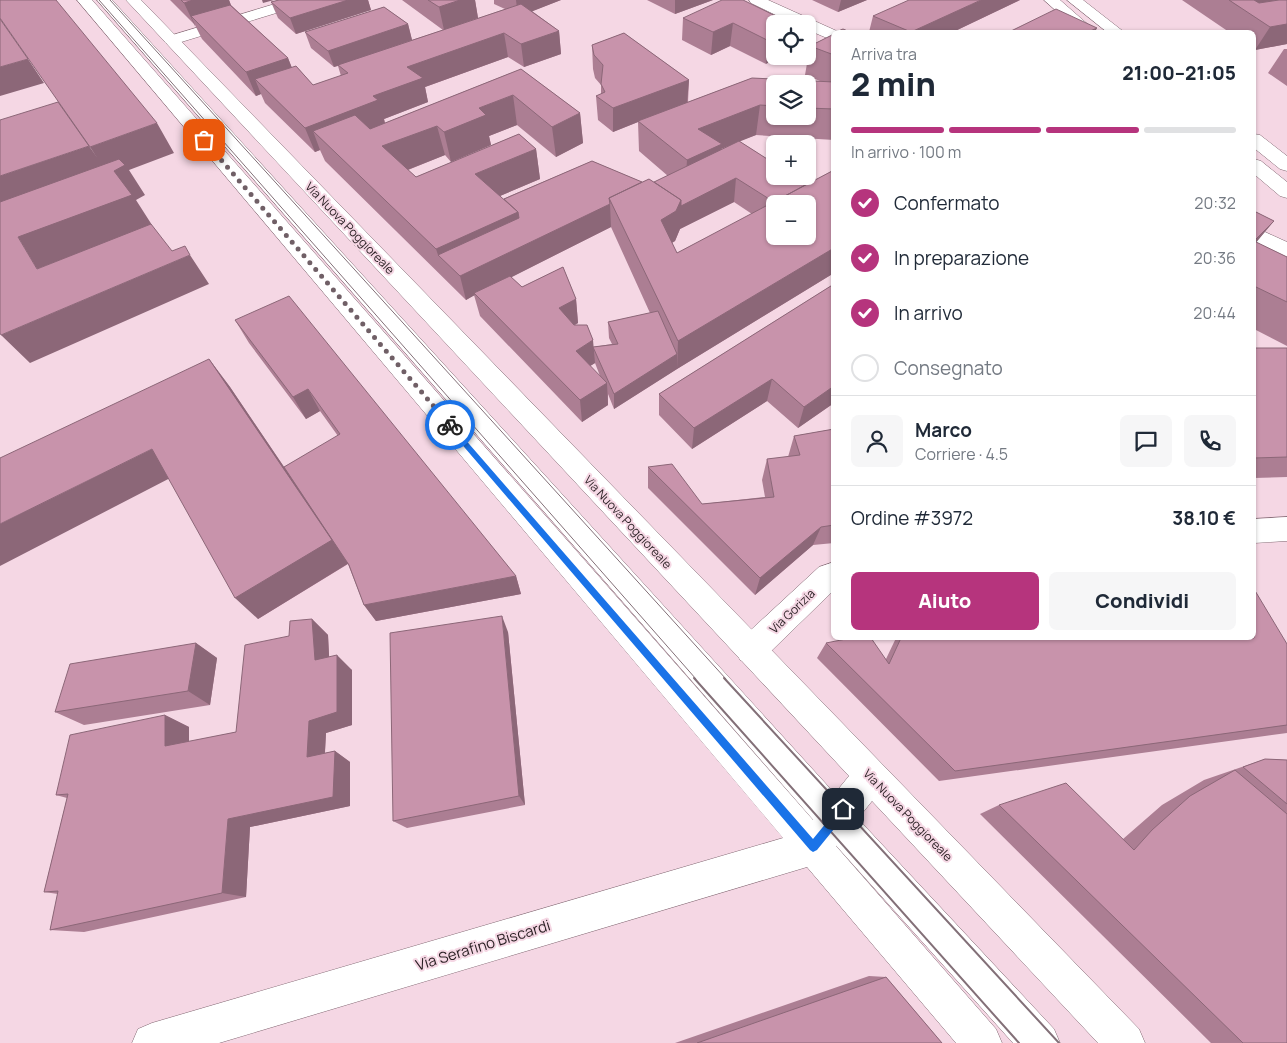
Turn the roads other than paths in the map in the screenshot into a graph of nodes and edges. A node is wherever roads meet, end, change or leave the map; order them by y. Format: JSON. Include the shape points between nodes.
{"nodes":[{"id":1,"x":84,"y":0,"type":"edge"},
{"id":2,"x":104,"y":0,"type":"edge"},
{"id":3,"x":133,"y":0,"type":"edge"},
{"id":4,"x":304,"y":0,"type":"edge"},
{"id":5,"x":756,"y":0,"type":"edge"},
{"id":6,"x":1051,"y":0,"type":"edge"},
{"id":7,"x":1074,"y":0,"type":"edge"},
{"id":8,"x":788,"y":15,"type":"edge"},
{"id":9,"x":816,"y":28,"type":"edge"},
{"id":10,"x":1088,"y":30,"type":"edge"},
{"id":11,"x":1113,"y":30,"type":"edge"},
{"id":12,"x":831,"y":35,"type":"edge"},
{"id":13,"x":172,"y":40,"type":"junction"},
{"id":14,"x":1256,"y":141,"type":"edge"},
{"id":15,"x":1287,"y":165,"type":"edge"},
{"id":16,"x":1256,"y":167,"type":"edge"},
{"id":17,"x":1287,"y":192,"type":"edge"},
{"id":18,"x":1256,"y":235,"type":"edge"},
{"id":19,"x":1287,"y":250,"type":"edge"},
{"id":20,"x":1287,"y":529,"type":"edge"},
{"id":21,"x":1256,"y":531,"type":"edge"},
{"id":22,"x":831,"y":576,"type":"edge"},
{"id":23,"x":751,"y":650,"type":"junction"},
{"id":24,"x":870,"y":777,"type":"junction"},
{"id":25,"x":824,"y":833,"type":"junction"},
{"id":26,"x":152,"y":1043,"type":"edge"},
{"id":27,"x":982,"y":1043,"type":"edge"},
{"id":28,"x":1040,"y":1043,"type":"edge"},
{"id":29,"x":1125,"y":1043,"type":"edge"}],
"edges":[{"from":1,"to":25,"type":"main road"},
{"from":2,"to":25,"type":"main road"},
{"from":3,"to":13,"type":"main road","name":"Via Nuova Poggioreale"},
{"from":4,"to":13,"type":"main road"},
{"from":5,"to":8,"type":"main road"},
{"from":6,"to":10,"type":"main road"},
{"from":7,"to":11,"type":"main road"},
{"from":9,"to":12,"type":"main road"},
{"from":13,"to":23,"type":"main road","name":"Via Nuova Poggioreale"},
{"from":14,"to":15,"type":"main road"},
{"from":16,"to":17,"type":"main road"},
{"from":18,"to":19,"type":"main road"},
{"from":20,"to":21,"type":"main road"},
{"from":22,"to":23,"type":"main road","name":"Via Gorizia"},
{"from":23,"to":24,"type":"main road","name":"Via Nuova Poggioreale"},
{"from":24,"to":25,"type":"main road"},
{"from":24,"to":29,"type":"main road","name":"Via Nuova Poggioreale"},
{"from":25,"to":26,"type":"main road","name":"Via Serafino Biscardi"},
{"from":25,"to":27,"type":"main road"},
{"from":25,"to":28,"type":"main road"}]}
